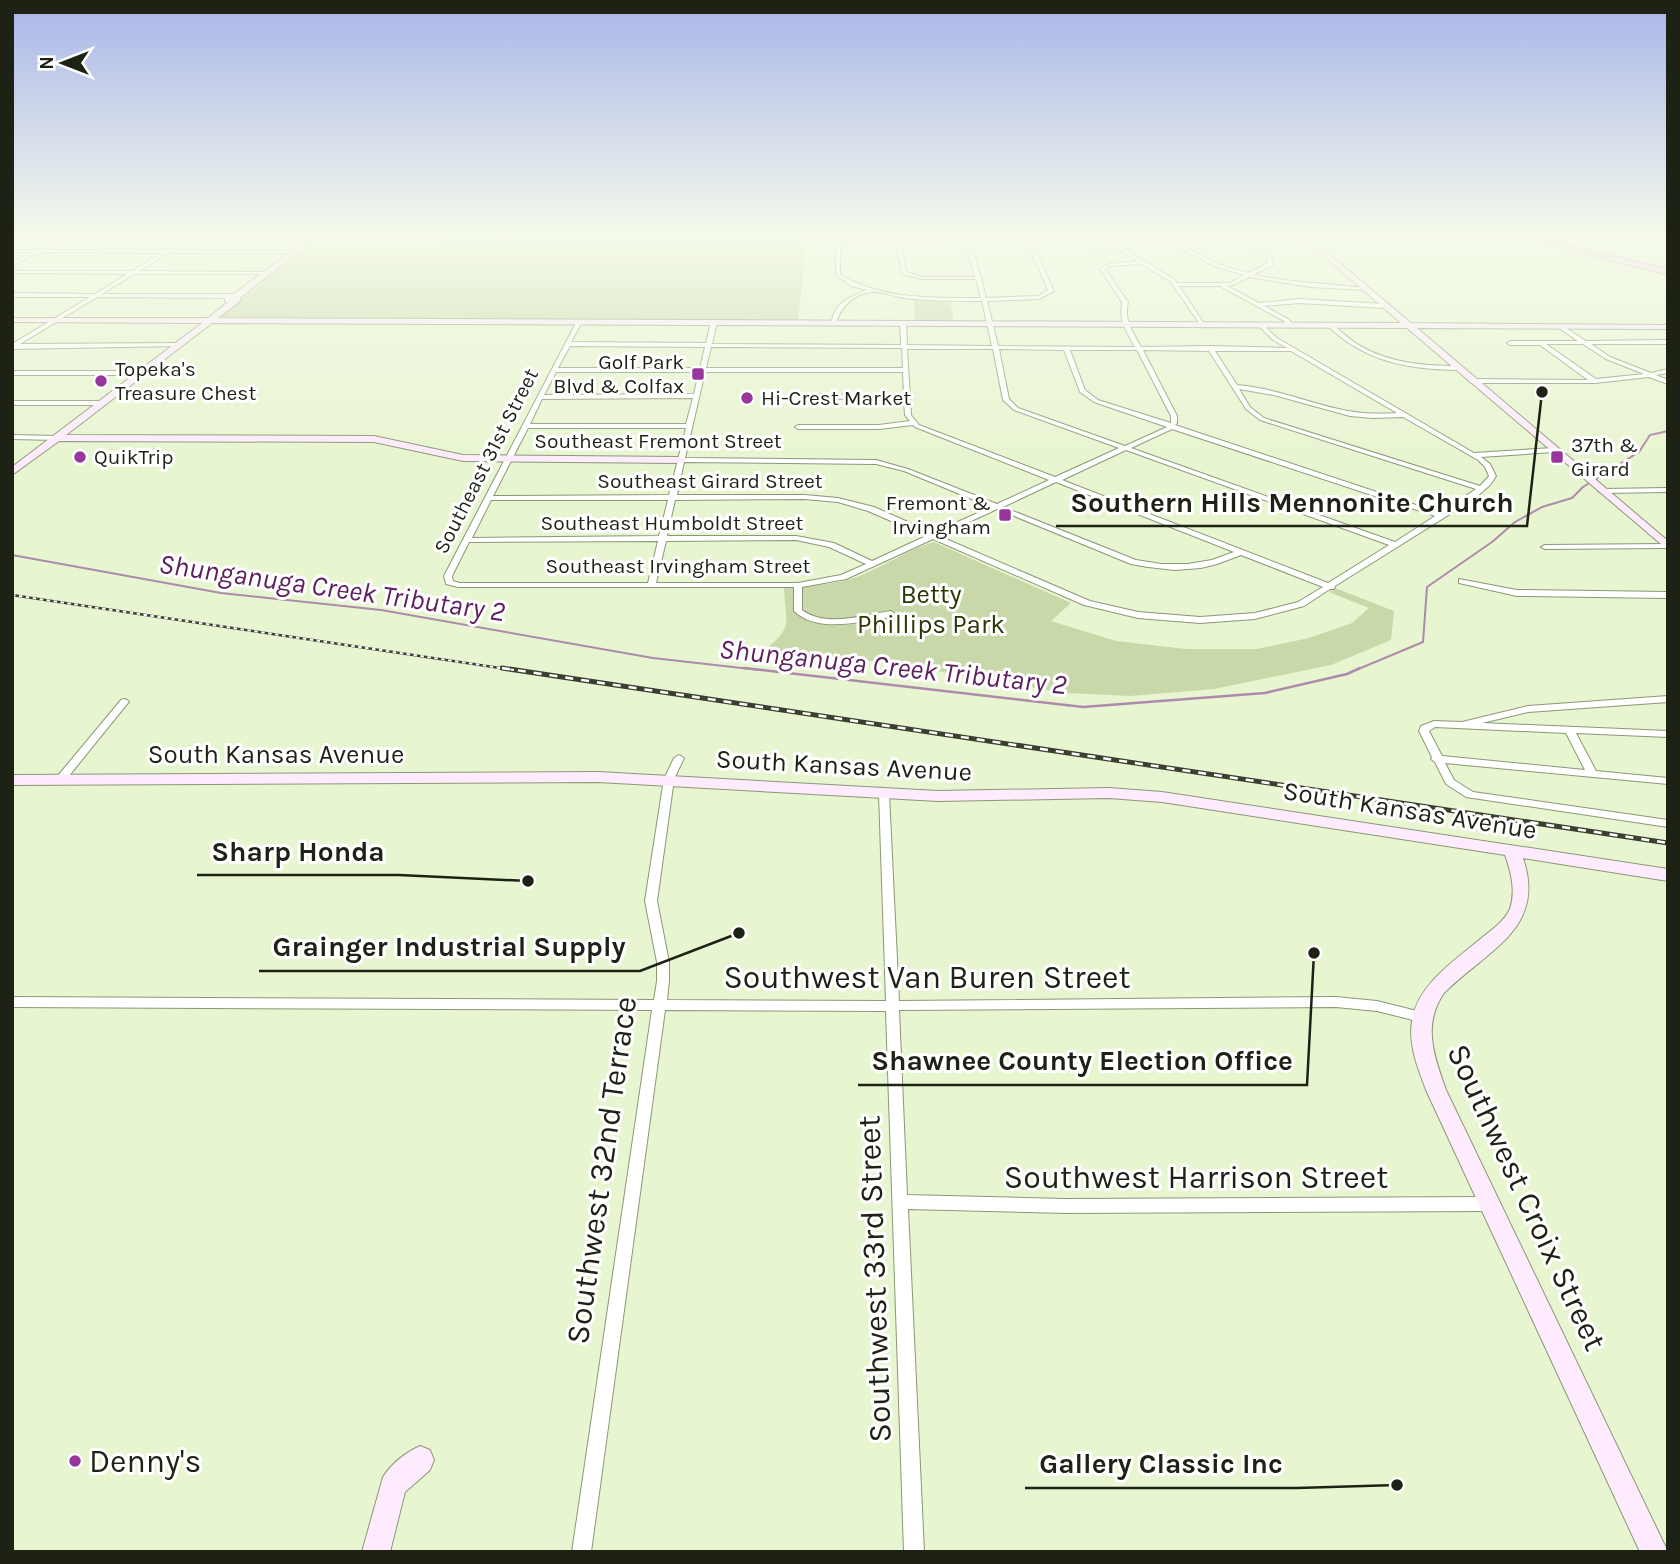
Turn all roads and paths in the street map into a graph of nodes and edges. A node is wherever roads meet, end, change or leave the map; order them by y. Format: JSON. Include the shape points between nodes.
{"nodes":[{"id":1,"x":71,"y":311,"type":"edge"},
{"id":2,"x":220,"y":311,"type":"edge"},
{"id":3,"x":836,"y":311,"type":"edge"},
{"id":4,"x":988,"y":311,"type":"edge"},
{"id":5,"x":1124,"y":311,"type":"edge"},
{"id":6,"x":1193,"y":311,"type":"edge"},
{"id":7,"x":1268,"y":311,"type":"edge"},
{"id":8,"x":1390,"y":311,"type":"edge"},
{"id":9,"x":12,"y":320,"type":"edge"},
{"id":10,"x":56,"y":320,"type":"junction"},
{"id":11,"x":206,"y":321,"type":"junction"},
{"id":12,"x":579,"y":321,"type":"junction"},
{"id":13,"x":714,"y":322,"type":"junction"},
{"id":14,"x":834,"y":322,"type":"junction"},
{"id":15,"x":903,"y":323,"type":"junction"},
{"id":16,"x":990,"y":323,"type":"junction"},
{"id":17,"x":1127,"y":325,"type":"junction"},
{"id":18,"x":1202,"y":325,"type":"junction"},
{"id":19,"x":1262,"y":326,"type":"junction"},
{"id":20,"x":1292,"y":326,"type":"junction"},
{"id":21,"x":1331,"y":326,"type":"junction"},
{"id":22,"x":1408,"y":327,"type":"junction"},
{"id":23,"x":1562,"y":327,"type":"junction"},
{"id":24,"x":1668,"y":327,"type":"edge"},
{"id":25,"x":1585,"y":342,"type":"junction"},
{"id":26,"x":1668,"y":342,"type":"edge"},
{"id":27,"x":1510,"y":343,"type":"dead end"},
{"id":28,"x":568,"y":344,"type":"junction"},
{"id":29,"x":709,"y":344,"type":"junction"},
{"id":30,"x":1542,"y":344,"type":"junction"},
{"id":31,"x":174,"y":345,"type":"junction"},
{"id":32,"x":13,"y":346,"type":"edge"},
{"id":33,"x":905,"y":346,"type":"junction"},
{"id":34,"x":995,"y":347,"type":"junction"},
{"id":35,"x":1066,"y":347,"type":"junction"},
{"id":36,"x":1139,"y":348,"type":"junction"},
{"id":37,"x":1210,"y":348,"type":"junction"},
{"id":38,"x":1292,"y":350,"type":"junction"},
{"id":39,"x":1457,"y":368,"type":"junction"},
{"id":40,"x":703,"y":369,"type":"junction"},
{"id":41,"x":555,"y":370,"type":"junction"},
{"id":42,"x":906,"y":370,"type":"junction"},
{"id":43,"x":1668,"y":371,"type":"edge"},
{"id":44,"x":12,"y":373,"type":"edge"},
{"id":45,"x":139,"y":373,"type":"junction"},
{"id":46,"x":1648,"y":376,"type":"junction"},
{"id":47,"x":1472,"y":381,"type":"junction"},
{"id":48,"x":1594,"y":381,"type":"junction"},
{"id":49,"x":1668,"y":382,"type":"edge"},
{"id":50,"x":1235,"y":387,"type":"junction"},
{"id":51,"x":697,"y":396,"type":"junction"},
{"id":52,"x":799,"y":396,"type":"dead end"},
{"id":53,"x":540,"y":397,"type":"junction"},
{"id":54,"x":907,"y":398,"type":"junction"},
{"id":55,"x":12,"y":403,"type":"edge"},
{"id":56,"x":101,"y":403,"type":"junction"},
{"id":57,"x":1403,"y":415,"type":"junction"},
{"id":58,"x":913,"y":423,"type":"junction"},
{"id":59,"x":527,"y":426,"type":"junction"},
{"id":60,"x":690,"y":426,"type":"junction"},
{"id":61,"x":798,"y":427,"type":"dead end"},
{"id":62,"x":1171,"y":427,"type":"junction"},
{"id":63,"x":12,"y":437,"type":"edge"},
{"id":64,"x":56,"y":438,"type":"junction"},
{"id":65,"x":1124,"y":449,"type":"junction"},
{"id":66,"x":1553,"y":450,"type":"junction"},
{"id":67,"x":1472,"y":455,"type":"junction"},
{"id":68,"x":508,"y":460,"type":"junction"},
{"id":69,"x":681,"y":460,"type":"junction"},
{"id":70,"x":12,"y":472,"type":"edge"},
{"id":71,"x":1055,"y":481,"type":"junction"},
{"id":72,"x":1480,"y":488,"type":"junction"},
{"id":73,"x":1601,"y":490,"type":"junction"},
{"id":74,"x":1668,"y":490,"type":"edge"},
{"id":75,"x":673,"y":497,"type":"junction"},
{"id":76,"x":488,"y":498,"type":"junction"},
{"id":77,"x":996,"y":508,"type":"junction"},
{"id":78,"x":1441,"y":516,"type":"junction"},
{"id":79,"x":933,"y":537,"type":"junction"},
{"id":80,"x":663,"y":538,"type":"junction"},
{"id":81,"x":467,"y":540,"type":"junction"},
{"id":82,"x":1397,"y":545,"type":"junction"},
{"id":83,"x":1667,"y":546,"type":"edge"},
{"id":84,"x":1545,"y":547,"type":"dead end"},
{"id":85,"x":1240,"y":552,"type":"junction"},
{"id":86,"x":873,"y":564,"type":"junction"},
{"id":87,"x":447,"y":580,"type":"joint"},
{"id":88,"x":1462,"y":581,"type":"dead end"},
{"id":89,"x":652,"y":583,"type":"junction"},
{"id":90,"x":798,"y":585,"type":"junction"},
{"id":91,"x":1331,"y":587,"type":"junction"},
{"id":92,"x":1668,"y":595,"type":"edge"},
{"id":93,"x":891,"y":614,"type":"dead end"},
{"id":94,"x":1668,"y":699,"type":"edge"},
{"id":95,"x":124,"y":702,"type":"dead end"},
{"id":96,"x":1461,"y":726,"type":"junction"},
{"id":97,"x":1570,"y":731,"type":"junction"},
{"id":98,"x":1668,"y":734,"type":"edge"},
{"id":99,"x":679,"y":758,"type":"dead end"},
{"id":100,"x":1436,"y":759,"type":"junction"},
{"id":101,"x":1592,"y":773,"type":"junction"},
{"id":102,"x":669,"y":779,"type":"junction"},
{"id":103,"x":12,"y":780,"type":"edge"},
{"id":104,"x":61,"y":780,"type":"junction"},
{"id":105,"x":1668,"y":781,"type":"edge"},
{"id":106,"x":884,"y":794,"type":"junction"},
{"id":107,"x":1668,"y":824,"type":"edge"},
{"id":108,"x":1512,"y":851,"type":"junction"},
{"id":109,"x":1668,"y":875,"type":"edge"},
{"id":110,"x":12,"y":1002,"type":"edge"},
{"id":111,"x":660,"y":1005,"type":"junction"},
{"id":112,"x":893,"y":1006,"type":"junction"},
{"id":113,"x":1421,"y":1017,"type":"junction"},
{"id":114,"x":901,"y":1202,"type":"junction"},
{"id":115,"x":1491,"y":1205,"type":"junction"},
{"id":116,"x":420,"y":1460,"type":"dead end"},
{"id":117,"x":376,"y":1552,"type":"edge"},
{"id":118,"x":581,"y":1552,"type":"edge"},
{"id":119,"x":914,"y":1552,"type":"edge"},
{"id":120,"x":1655,"y":1552,"type":"edge"}],
"edges":[{"from":1,"to":10,"type":"street"},
{"from":2,"to":11,"type":"main road"},
{"from":3,"to":14,"type":"street"},
{"from":4,"to":16,"type":"street"},
{"from":5,"to":17,"type":"street"},
{"from":6,"to":18,"type":"street"},
{"from":7,"to":20,"type":"street"},
{"from":8,"to":22,"type":"main road"},
{"from":9,"to":10,"type":"main road"},
{"from":10,"to":11,"type":"main road"},
{"from":10,"to":32,"type":"street"},
{"from":11,"to":12,"type":"main road"},
{"from":11,"to":31,"type":"main road"},
{"from":12,"to":13,"type":"main road"},
{"from":12,"to":28,"type":"street","name":"Southeast 31st Street"},
{"from":13,"to":14,"type":"main road"},
{"from":13,"to":29,"type":"street"},
{"from":14,"to":15,"type":"main road"},
{"from":15,"to":16,"type":"main road"},
{"from":15,"to":33,"type":"street"},
{"from":16,"to":17,"type":"main road"},
{"from":16,"to":34,"type":"street"},
{"from":17,"to":18,"type":"main road"},
{"from":17,"to":36,"type":"street"},
{"from":18,"to":19,"type":"main road"},
{"from":19,"to":20,"type":"main road"},
{"from":19,"to":38,"type":"street"},
{"from":20,"to":21,"type":"main road"},
{"from":21,"to":22,"type":"main road"},
{"from":21,"to":39,"type":"street","via":[[1392,362]]},
{"from":22,"to":23,"type":"main road"},
{"from":22,"to":39,"type":"main road"},
{"from":23,"to":24,"type":"main road"},
{"from":23,"to":25,"type":"street"},
{"from":25,"to":26,"type":"street"},
{"from":25,"to":30,"type":"street"},
{"from":25,"to":46,"type":"street"},
{"from":27,"to":30,"type":"street"},
{"from":28,"to":29,"type":"street"},
{"from":28,"to":41,"type":"street","name":"Southeast 31st Street"},
{"from":29,"to":33,"type":"street"},
{"from":29,"to":40,"type":"street"},
{"from":30,"to":48,"type":"street"},
{"from":31,"to":32,"type":"street"},
{"from":31,"to":45,"type":"main road"},
{"from":33,"to":34,"type":"street"},
{"from":33,"to":42,"type":"street"},
{"from":34,"to":35,"type":"street"},
{"from":34,"to":65,"type":"street","via":[[1006,400],[1013,407]]},
{"from":35,"to":36,"type":"street"},
{"from":35,"to":62,"type":"street","via":[[1087,396]]},
{"from":36,"to":37,"type":"street"},
{"from":36,"to":62,"type":"street","via":[[1174,416]]},
{"from":37,"to":38,"type":"street"},
{"from":37,"to":50,"type":"street"},
{"from":38,"to":57,"type":"street"},
{"from":39,"to":47,"type":"main road"},
{"from":40,"to":41,"type":"street"},
{"from":40,"to":42,"type":"street"},
{"from":40,"to":51,"type":"street"},
{"from":41,"to":53,"type":"street","name":"Southeast 31st Street"},
{"from":42,"to":54,"type":"street"},
{"from":43,"to":46,"type":"street"},
{"from":44,"to":45,"type":"street"},
{"from":45,"to":56,"type":"main road"},
{"from":46,"to":48,"type":"street"},
{"from":46,"to":49,"type":"street"},
{"from":47,"to":48,"type":"street"},
{"from":47,"to":66,"type":"main road"},
{"from":50,"to":57,"type":"street","via":[[1351,414]]},
{"from":50,"to":72,"type":"street","via":[[1250,411],[1270,422]]},
{"from":51,"to":53,"type":"street"},
{"from":51,"to":60,"type":"street"},
{"from":52,"to":54,"type":"street"},
{"from":53,"to":59,"type":"street","name":"Southeast 31st Street"},
{"from":54,"to":58,"type":"street"},
{"from":55,"to":56,"type":"street"},
{"from":56,"to":64,"type":"main road"},
{"from":57,"to":67,"type":"street"},
{"from":58,"to":61,"type":"street"},
{"from":58,"to":71,"type":"street"},
{"from":59,"to":60,"type":"street"},
{"from":59,"to":68,"type":"street","name":"Southeast 31st Street"},
{"from":60,"to":69,"type":"street"},
{"from":62,"to":65,"type":"street","name":"Southeast Irvingham Street"},
{"from":62,"to":78,"type":"street"},
{"from":63,"to":64,"type":"street"},
{"from":64,"to":68,"type":"main road","name":"Southeast Fremont Street","via":[[374,439],[451,457]]},
{"from":64,"to":70,"type":"main road"},
{"from":65,"to":71,"type":"street","name":"Southeast Irvingham Street"},
{"from":65,"to":82,"type":"street"},
{"from":66,"to":67,"type":"street"},
{"from":66,"to":73,"type":"main road"},
{"from":67,"to":72,"type":"street","name":"Southeast Girard Street","via":[[1492,472],[1491,481]]},
{"from":68,"to":69,"type":"main road","name":"Southeast Fremont Street"},
{"from":68,"to":76,"type":"street","name":"Southeast 31st Street"},
{"from":69,"to":75,"type":"street"},
{"from":69,"to":77,"type":"street","name":"Southeast Fremont Street","via":[[876,462]]},
{"from":71,"to":77,"type":"street","name":"Southeast Irvingham Street"},
{"from":71,"to":85,"type":"street"},
{"from":72,"to":78,"type":"street","name":"Southeast Girard Street"},
{"from":73,"to":74,"type":"street"},
{"from":73,"to":83,"type":"main road"},
{"from":75,"to":76,"type":"street","name":"Southeast Girard Street"},
{"from":75,"to":79,"type":"street","name":"Southeast Girard Street","via":[[838,500],[871,509]]},
{"from":75,"to":80,"type":"street"},
{"from":76,"to":81,"type":"street","name":"Southeast 31st Street"},
{"from":77,"to":79,"type":"street","name":"Southeast Irvingham Street"},
{"from":77,"to":85,"type":"street","name":"Southeast Fremont Street","via":[[1142,564],[1193,567],[1216,564]]},
{"from":78,"to":82,"type":"street","name":"Southeast Girard Street"},
{"from":79,"to":86,"type":"street","name":"Southeast Irvingham Street"},
{"from":79,"to":91,"type":"street","name":"Southeast Girard Street","via":[[1072,598],[1153,617],[1255,616],[1294,607]]},
{"from":80,"to":81,"type":"street","name":"Southeast Humboldt Street"},
{"from":80,"to":86,"type":"street","name":"Southeast Humboldt Street","via":[[806,540],[842,549]]},
{"from":80,"to":89,"type":"street"},
{"from":81,"to":87,"type":"street","name":"Southeast 31st Street"},
{"from":82,"to":91,"type":"street","name":"Southeast Girard Street"},
{"from":83,"to":84,"type":"street"},
{"from":85,"to":91,"type":"street"},
{"from":86,"to":90,"type":"street","name":"Southeast Irvingham Street","via":[[834,580]]},
{"from":87,"to":89,"type":"street","name":"Southeast Irvingham Street","via":[[458,584]]},
{"from":88,"to":92,"type":"street","via":[[1517,593]]},
{"from":89,"to":90,"type":"street","name":"Southeast Irvingham Street"},
{"from":90,"to":93,"type":"street","via":[[798,611],[811,620]]},
{"from":94,"to":96,"type":"street","via":[[1528,709]]},
{"from":95,"to":104,"type":"street"},
{"from":96,"to":97,"type":"street"},
{"from":96,"to":100,"type":"street","via":[[1425,728]]},
{"from":97,"to":98,"type":"street"},
{"from":97,"to":101,"type":"street"},
{"from":99,"to":102,"type":"street","name":"Southwest 32nd Terrace"},
{"from":100,"to":101,"type":"street"},
{"from":100,"to":107,"type":"street","via":[[1450,782],[1482,798]]},
{"from":101,"to":105,"type":"street"},
{"from":102,"to":104,"type":"main road","name":"South Kansas Avenue"},
{"from":102,"to":106,"type":"main road","name":"South Kansas Avenue"},
{"from":102,"to":111,"type":"street","name":"Southwest 32nd Terrace","via":[[652,901],[663,962]]},
{"from":103,"to":104,"type":"main road","name":"South Kansas Avenue"},
{"from":106,"to":108,"type":"main road","name":"South Kansas Avenue","via":[[1150,796]]},
{"from":106,"to":112,"type":"street","name":"Southwest 33rd Street"},
{"from":108,"to":109,"type":"main road","name":"South Kansas Avenue"},
{"from":108,"to":113,"type":"main road","via":[[1522,890],[1516,916],[1439,985]]},
{"from":110,"to":111,"type":"street","name":"Southwest Van Buren Street"},
{"from":111,"to":112,"type":"street","name":"Southwest Van Buren Street"},
{"from":111,"to":118,"type":"street","name":"Southwest 32nd Terrace"},
{"from":112,"to":113,"type":"street","name":"Southwest Van Buren Street","via":[[1336,1002]]},
{"from":112,"to":114,"type":"street","name":"Southwest 33rd Street"},
{"from":113,"to":115,"type":"main road","name":"Southwest Croix Street","via":[[1420,1042],[1426,1066]]},
{"from":114,"to":115,"type":"street","name":"Southwest Harrison Street"},
{"from":114,"to":119,"type":"street","name":"Southwest 33rd Street"},
{"from":115,"to":120,"type":"main road","name":"Southwest Croix Street"},
{"from":116,"to":117,"type":"main road","via":[[393,1487]]}]}
